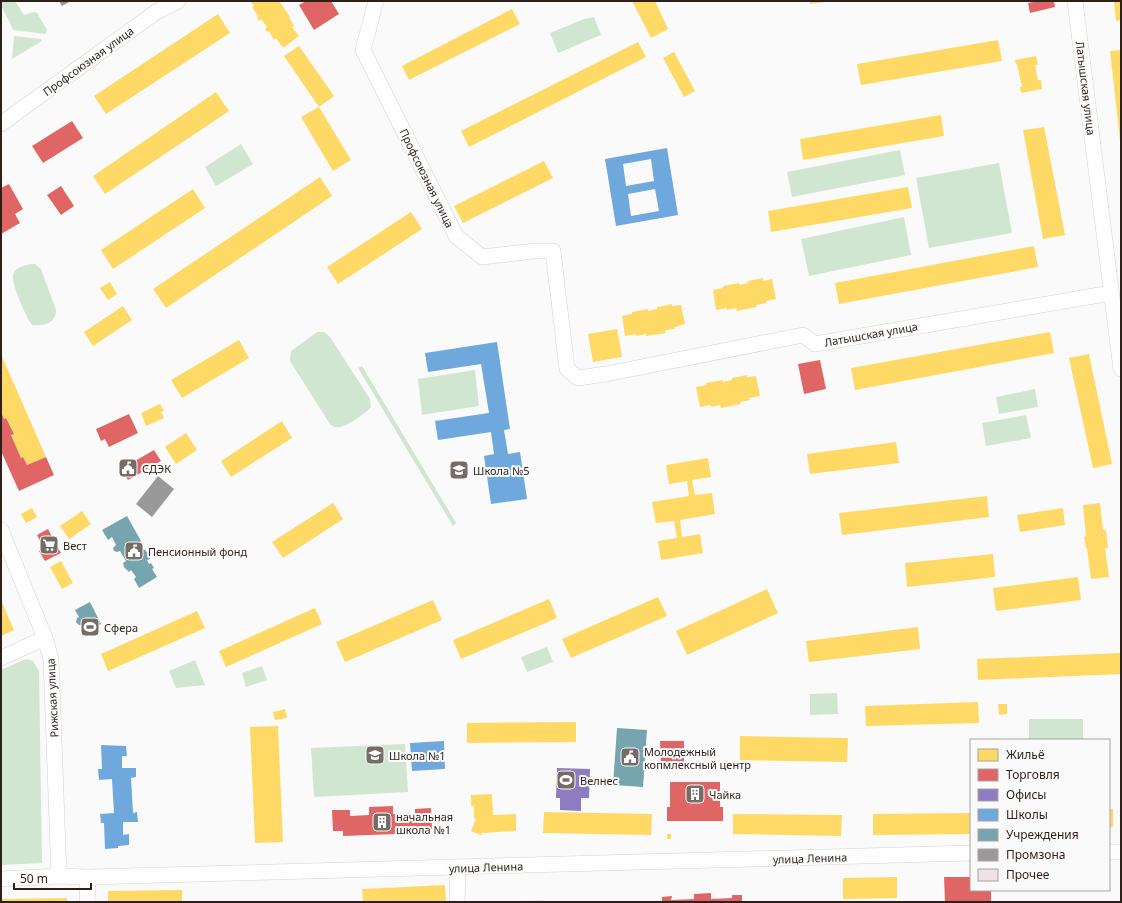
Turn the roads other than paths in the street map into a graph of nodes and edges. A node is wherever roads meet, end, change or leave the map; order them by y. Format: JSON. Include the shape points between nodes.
{"nodes":[{"id":1,"x":178,"y":1,"type":"edge"},
{"id":2,"x":376,"y":1,"type":"edge"},
{"id":3,"x":1075,"y":1,"type":"edge"},
{"id":4,"x":1,"y":124,"type":"edge"},
{"id":5,"x":1111,"y":293,"type":"junction"},
{"id":6,"x":567,"y":369,"type":"joint"},
{"id":7,"x":1121,"y":369,"type":"edge"},
{"id":8,"x":1,"y":530,"type":"edge"},
{"id":9,"x":45,"y":638,"type":"junction"},
{"id":10,"x":1,"y":658,"type":"edge"},
{"id":11,"x":1110,"y":852,"type":"edge"},
{"id":12,"x":1121,"y":852,"type":"edge"},
{"id":13,"x":970,"y":853,"type":"edge"},
{"id":14,"x":458,"y":867,"type":"junction"},
{"id":15,"x":59,"y":876,"type":"junction"},
{"id":16,"x":88,"y":877,"type":"junction"},
{"id":17,"x":1,"y":879,"type":"edge"},
{"id":18,"x":87,"y":902,"type":"edge"},
{"id":19,"x":457,"y":902,"type":"edge"}],
"edges":[{"from":1,"to":4,"type":"street","name":"Профсоюзная улица","via":[[156,12]]},
{"from":2,"to":6,"type":"street","name":"Профсоюзная улица","via":[[363,50],[456,236],[482,258],[553,251]]},
{"from":3,"to":5,"type":"street","name":"Латышская улица"},
{"from":5,"to":6,"type":"street","name":"Латышская улица","via":[[815,344],[803,335],[614,373],[578,378]]},
{"from":5,"to":7,"type":"street","name":"Латышская улица"},
{"from":8,"to":9,"type":"street","name":"Рижская улица"},
{"from":9,"to":10,"type":"street"},
{"from":9,"to":15,"type":"street","name":"Рижская улица","via":[[51,659]]},
{"from":11,"to":12,"type":"street"},
{"from":13,"to":14,"type":"street","name":"улица Ленина"},
{"from":14,"to":16,"type":"street","name":"улица Ленина"},
{"from":14,"to":19,"type":"street"},
{"from":15,"to":16,"type":"street","name":"улица Ленина"},
{"from":15,"to":17,"type":"street","name":"улица Ленина"},
{"from":16,"to":18,"type":"street"}]}
